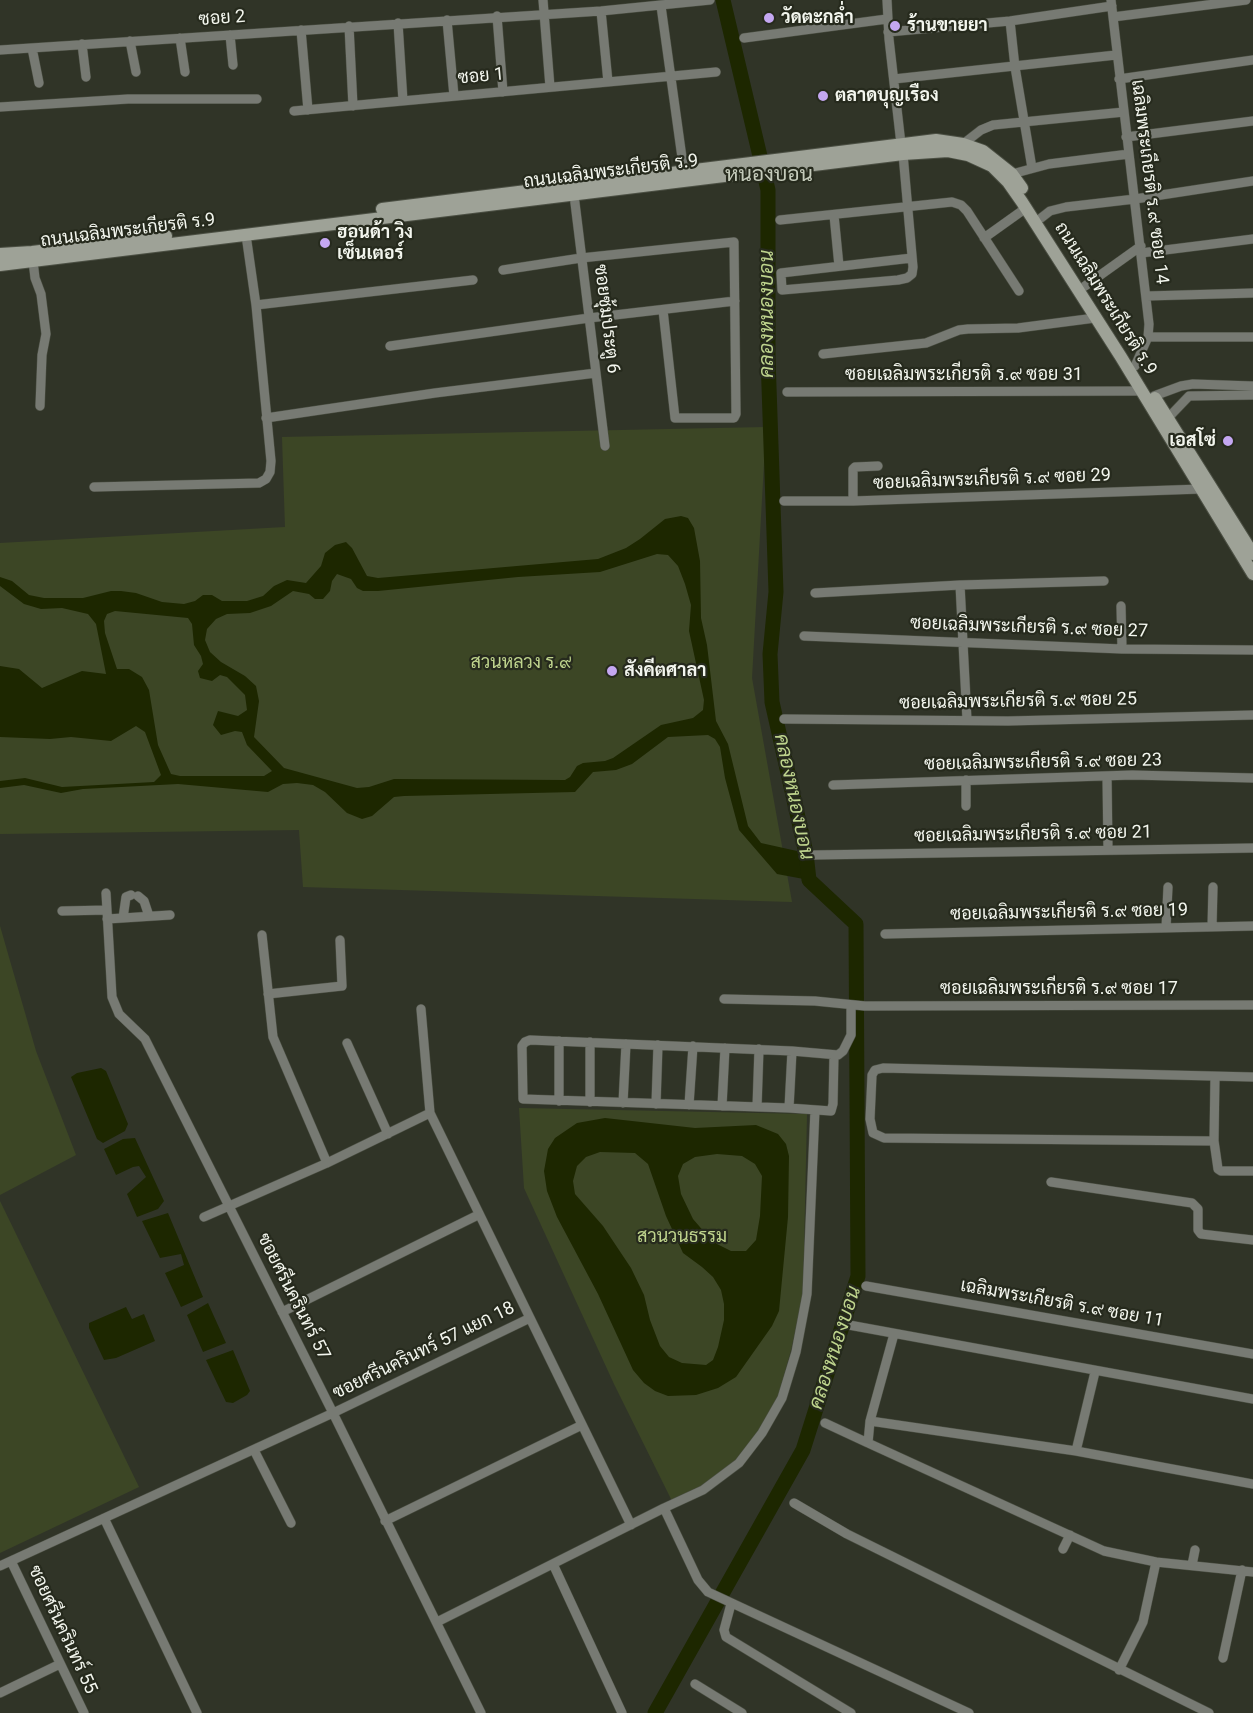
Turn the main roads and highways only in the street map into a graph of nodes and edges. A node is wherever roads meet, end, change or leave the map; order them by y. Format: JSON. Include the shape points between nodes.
{"nodes":[{"id":1,"x":902,"y":149,"type":"junction"},
{"id":2,"x":748,"y":169,"type":"junction"},
{"id":3,"x":0,"y":254,"type":"edge"},
{"id":4,"x":0,"y":265,"type":"edge"},
{"id":5,"x":1253,"y":554,"type":"edge"},
{"id":6,"x":1253,"y":574,"type":"edge"}],
"edges":[{"from":1,"to":2,"type":"main road","name":"ถนนเฉลิมพระเกียรติ ร.9"},
{"from":1,"to":5,"type":"main road","name":"ถนนเฉลิมพระเกียรติ ร.9","via":[[936,140],[963,144],[982,151],[1012,174]]},
{"from":1,"to":6,"type":"main road","name":"ถนนเฉลิมพระเกียรติ ร.9","via":[[968,156],[992,166],[1008,182]]},
{"from":2,"to":3,"type":"main road","name":"ถนนเฉลิมพระเกียรติ ร.9","via":[[684,172]]},
{"from":2,"to":4,"type":"main road","name":"ถนนเฉลิมพระเกียรติ ร.9","via":[[574,195]]}]}
